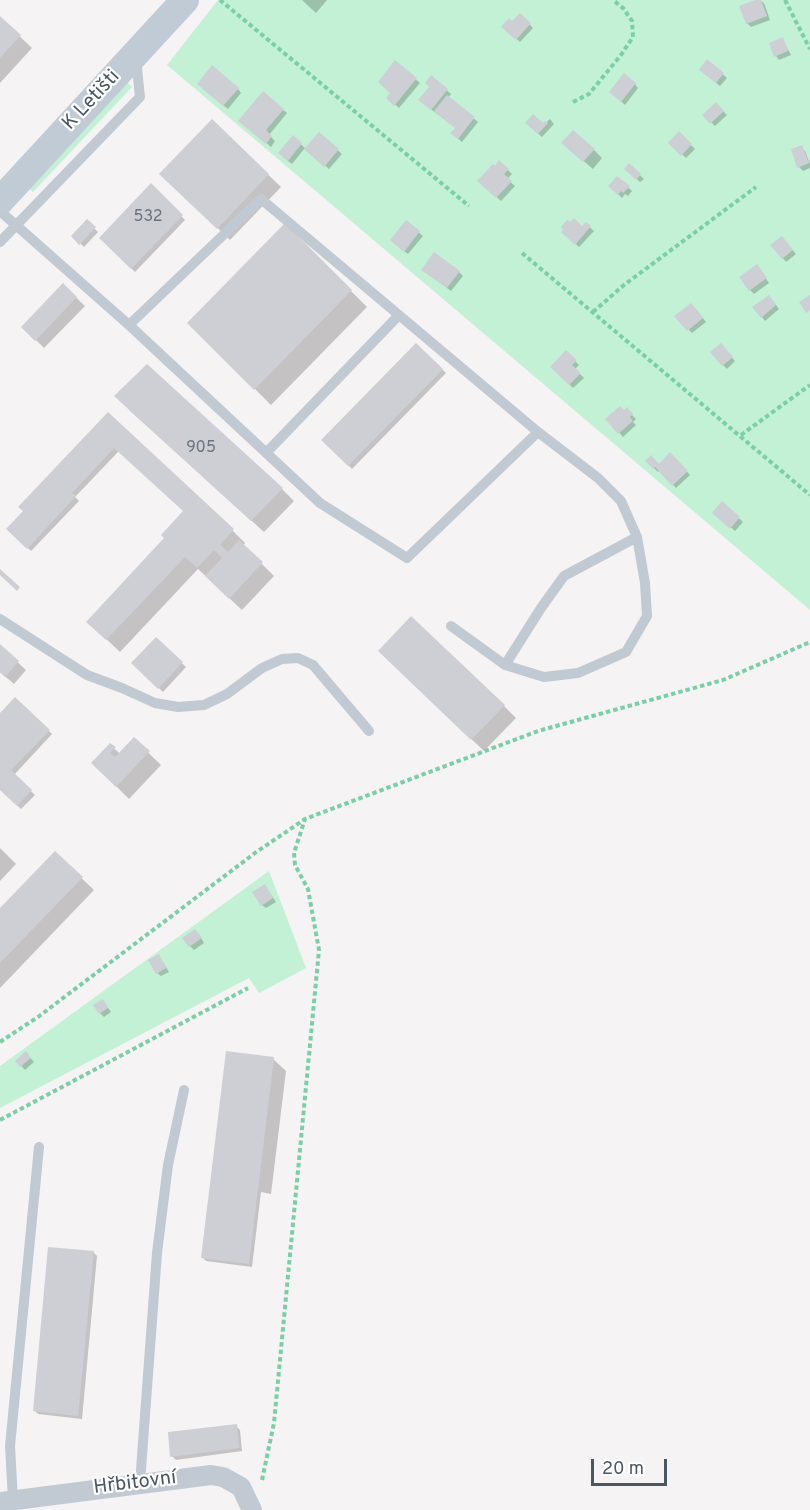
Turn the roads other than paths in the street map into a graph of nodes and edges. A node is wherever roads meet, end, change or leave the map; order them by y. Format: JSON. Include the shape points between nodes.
{"nodes":[{"id":1,"x":185,"y":0,"type":"edge"},
{"id":2,"x":135,"y":54,"type":"junction"},
{"id":3,"x":0,"y":201,"type":"edge"},
{"id":4,"x":0,"y":211,"type":"edge"},
{"id":5,"x":17,"y":226,"type":"junction"},
{"id":6,"x":0,"y":242,"type":"edge"},
{"id":7,"x":399,"y":315,"type":"junction"},
{"id":8,"x":129,"y":325,"type":"junction"},
{"id":9,"x":538,"y":432,"type":"junction"},
{"id":10,"x":266,"y":453,"type":"junction"},
{"id":11,"x":637,"y":537,"type":"junction"},
{"id":12,"x":0,"y":619,"type":"edge"},
{"id":13,"x":451,"y":626,"type":"dead end"},
{"id":14,"x":505,"y":665,"type":"junction"},
{"id":15,"x":369,"y":731,"type":"dead end"},
{"id":16,"x":184,"y":1090,"type":"dead end"},
{"id":17,"x":39,"y":1148,"type":"dead end"},
{"id":18,"x":140,"y":1483,"type":"junction"},
{"id":19,"x":6,"y":1501,"type":"edge"},
{"id":20,"x":252,"y":1510,"type":"edge"}],
"edges":[{"from":1,"to":2,"type":"main road","name":"K Letišti"},
{"from":2,"to":3,"type":"main road","name":"K Letišti"},
{"from":2,"to":5,"type":"lane","via":[[140,97]]},
{"from":4,"to":5,"type":"lane"},
{"from":5,"to":6,"type":"lane"},
{"from":5,"to":8,"type":"lane"},
{"from":7,"to":8,"type":"lane","via":[[261,199]]},
{"from":7,"to":9,"type":"lane"},
{"from":7,"to":10,"type":"lane"},
{"from":8,"to":10,"type":"lane"},
{"from":9,"to":10,"type":"lane","via":[[407,558],[320,503]]},
{"from":9,"to":11,"type":"lane","via":[[621,501]]},
{"from":11,"to":14,"type":"lane","via":[[564,576]]},
{"from":11,"to":14,"type":"lane","via":[[646,616],[626,652],[579,673],[544,677]]},
{"from":12,"to":15,"type":"lane","via":[[87,675],[155,703],[178,707],[204,705],[227,694],[262,668],[282,659],[298,658],[313,665]]},
{"from":13,"to":14,"type":"lane"},
{"from":16,"to":18,"type":"lane","via":[[168,1165],[157,1253]]},
{"from":17,"to":19,"type":"lane"},
{"from":18,"to":19,"type":"street","name":"Hřbitovní"},
{"from":18,"to":20,"type":"street","name":"Hřbitovní","via":[[223,1477],[241,1487]]}]}
